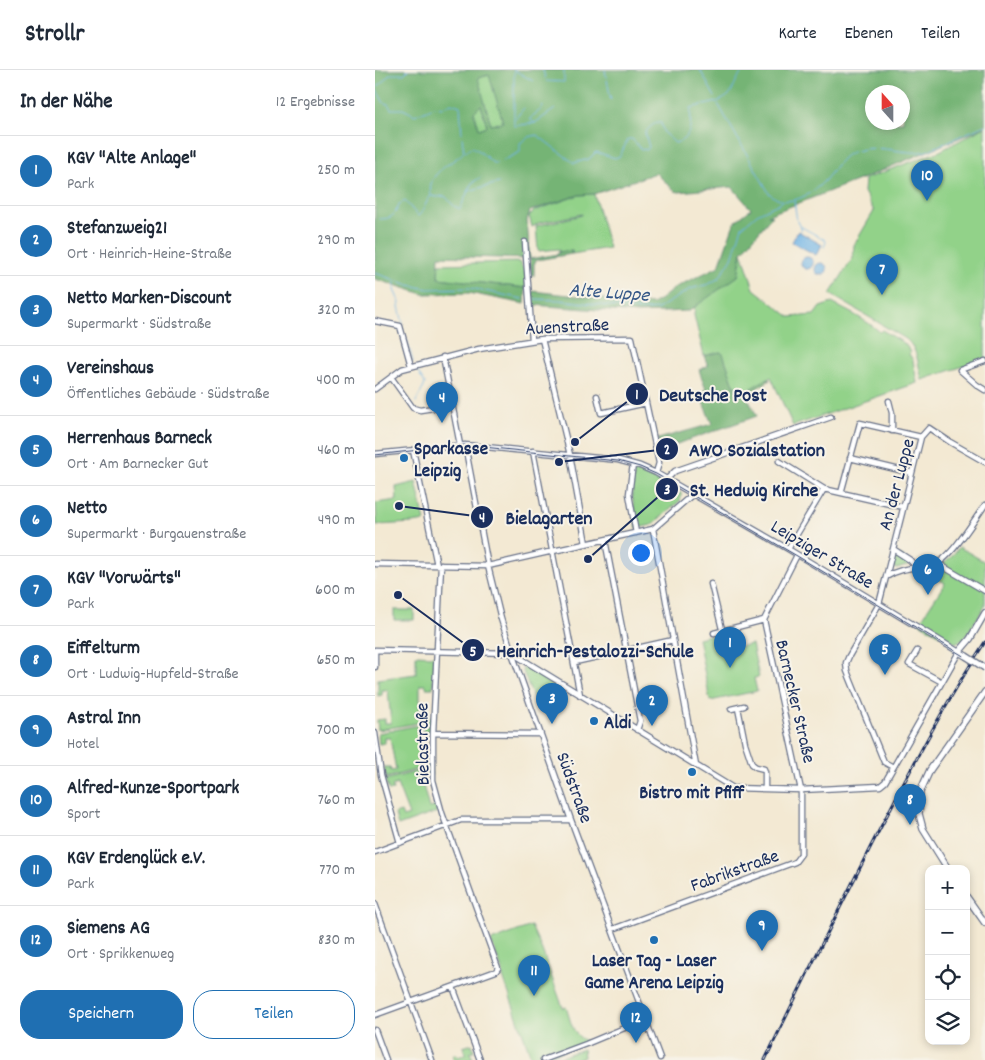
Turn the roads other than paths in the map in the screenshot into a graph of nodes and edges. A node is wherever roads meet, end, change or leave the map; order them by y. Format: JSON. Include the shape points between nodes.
{"nodes":[{"id":1,"x":525,"y":242,"type":"dead end"},
{"id":2,"x":375,"y":322,"type":"edge"},
{"id":3,"x":542,"y":339,"type":"junction"},
{"id":4,"x":532,"y":340,"type":"junction"},
{"id":5,"x":443,"y":357,"type":"junction"},
{"id":6,"x":985,"y":361,"type":"edge"},
{"id":7,"x":411,"y":366,"type":"junction"},
{"id":8,"x":391,"y":377,"type":"junction"},
{"id":9,"x":375,"y":389,"type":"edge"},
{"id":10,"x":985,"y":390,"type":"edge"},
{"id":11,"x":597,"y":396,"type":"dead end"},
{"id":12,"x":889,"y":402,"type":"dead end"},
{"id":13,"x":646,"y":403,"type":"junction"},
{"id":14,"x":453,"y":405,"type":"junction"},
{"id":15,"x":831,"y":417,"type":"dead end"},
{"id":16,"x":892,"y":431,"type":"junction"},
{"id":17,"x":921,"y":437,"type":"junction"},
{"id":18,"x":462,"y":445,"type":"junction"},
{"id":19,"x":413,"y":450,"type":"junction"},
{"id":20,"x":533,"y":451,"type":"junction"},
{"id":21,"x":375,"y":454,"type":"edge"},
{"id":22,"x":570,"y":455,"type":"junction"},
{"id":23,"x":850,"y":458,"type":"junction"},
{"id":24,"x":779,"y":461,"type":"dead end"},
{"id":25,"x":985,"y":462,"type":"edge"},
{"id":26,"x":633,"y":464,"type":"junction"},
{"id":27,"x":656,"y":473,"type":"junction"},
{"id":28,"x":912,"y":473,"type":"junction"},
{"id":29,"x":667,"y":479,"type":"junction"},
{"id":30,"x":824,"y":489,"type":"junction"},
{"id":31,"x":841,"y":493,"type":"junction"},
{"id":32,"x":693,"y":494,"type":"junction"},
{"id":33,"x":985,"y":504,"type":"edge"},
{"id":34,"x":903,"y":508,"type":"junction"},
{"id":35,"x":653,"y":529,"type":"junction"},
{"id":36,"x":636,"y":533,"type":"junction"},
{"id":37,"x":605,"y":540,"type":"junction"},
{"id":38,"x":586,"y":544,"type":"junction"},
{"id":39,"x":788,"y":549,"type":"junction"},
{"id":40,"x":893,"y":549,"type":"junction"},
{"id":41,"x":553,"y":552,"type":"junction"},
{"id":42,"x":797,"y":555,"type":"junction"},
{"id":43,"x":937,"y":563,"type":"junction"},
{"id":44,"x":375,"y":564,"type":"edge"},
{"id":45,"x":439,"y":565,"type":"junction"},
{"id":46,"x":488,"y":566,"type":"junction"},
{"id":47,"x":916,"y":567,"type":"junction"},
{"id":48,"x":886,"y":576,"type":"junction"},
{"id":49,"x":711,"y":584,"type":"dead end"},
{"id":50,"x":985,"y":591,"type":"edge"},
{"id":51,"x":879,"y":604,"type":"junction"},
{"id":52,"x":985,"y":613,"type":"edge"},
{"id":53,"x":764,"y":620,"type":"junction"},
{"id":54,"x":722,"y":629,"type":"junction"},
{"id":55,"x":714,"y":633,"type":"dead end"},
{"id":56,"x":673,"y":640,"type":"junction"},
{"id":57,"x":375,"y":650,"type":"edge"},
{"id":58,"x":437,"y":650,"type":"junction"},
{"id":59,"x":627,"y":650,"type":"junction"},
{"id":60,"x":917,"y":651,"type":"dead end"},
{"id":61,"x":959,"y":652,"type":"junction"},
{"id":62,"x":512,"y":653,"type":"junction"},
{"id":63,"x":575,"y":662,"type":"junction"},
{"id":64,"x":375,"y":667,"type":"edge"},
{"id":65,"x":985,"y":668,"type":"edge"},
{"id":66,"x":942,"y":682,"type":"junction"},
{"id":67,"x":985,"y":692,"type":"edge"},
{"id":68,"x":580,"y":695,"type":"junction"},
{"id":69,"x":744,"y":706,"type":"dead end"},
{"id":70,"x":738,"y":708,"type":"junction"},
{"id":71,"x":731,"y":709,"type":"dead end"},
{"id":72,"x":637,"y":730,"type":"junction"},
{"id":73,"x":375,"y":733,"type":"edge"},
{"id":74,"x":433,"y":733,"type":"junction"},
{"id":75,"x":540,"y":734,"type":"junction"},
{"id":76,"x":376,"y":747,"type":"edge"},
{"id":77,"x":696,"y":766,"type":"junction"},
{"id":78,"x":893,"y":767,"type":"junction"},
{"id":79,"x":765,"y":790,"type":"junction"},
{"id":80,"x":801,"y":790,"type":"junction"},
{"id":81,"x":571,"y":820,"type":"junction"},
{"id":82,"x":447,"y":826,"type":"junction"},
{"id":83,"x":400,"y":842,"type":"junction"},
{"id":84,"x":375,"y":852,"type":"edge"},
{"id":85,"x":946,"y":865,"type":"edge"},
{"id":86,"x":970,"y":902,"type":"edge"},
{"id":87,"x":375,"y":904,"type":"edge"},
{"id":88,"x":985,"y":923,"type":"edge"},
{"id":89,"x":613,"y":929,"type":"junction"},
{"id":90,"x":453,"y":987,"type":"junction"},
{"id":91,"x":411,"y":1002,"type":"junction"},
{"id":92,"x":375,"y":1015,"type":"edge"},
{"id":93,"x":646,"y":1019,"type":"junction"},
{"id":94,"x":375,"y":1030,"type":"edge"},
{"id":95,"x":660,"y":1058,"type":"dead end"},
{"id":96,"x":386,"y":1060,"type":"edge"},
{"id":97,"x":432,"y":1060,"type":"edge"},
{"id":98,"x":480,"y":1060,"type":"edge"},
{"id":99,"x":543,"y":1060,"type":"edge"}],
"edges":[{"from":1,"to":4,"type":"street"},
{"from":2,"to":7,"type":"street","via":[[400,326]]},
{"from":3,"to":4,"type":"street","name":"Auenstraße"},
{"from":3,"to":13,"type":"street","name":"Auenstraße","via":[[632,338]]},
{"from":3,"to":22,"type":"street"},
{"from":4,"to":5,"type":"street","name":"Auenstraße"},
{"from":5,"to":7,"type":"street","name":"Auenstraße"},
{"from":5,"to":14,"type":"street","name":"Südstraße"},
{"from":6,"to":10,"type":"street","via":[[960,370]]},
{"from":7,"to":8,"type":"street","name":"Auenstraße"},
{"from":8,"to":9,"type":"street","name":"Auenstraße"},
{"from":8,"to":14,"type":"street","via":[[413,408],[420,410]]},
{"from":11,"to":13,"type":"street","via":[[601,412]]},
{"from":12,"to":16,"type":"street"},
{"from":13,"to":27,"type":"street","name":"Auenstraße","via":[[659,463]]},
{"from":14,"to":18,"type":"street","name":"Südstraße"},
{"from":15,"to":29,"type":"street","via":[[675,471]]},
{"from":16,"to":17,"type":"street"},
{"from":16,"to":23,"type":"street","via":[[860,423]]},
{"from":17,"to":25,"type":"street","name":"An der Luppe","via":[[929,428]]},
{"from":17,"to":28,"type":"street","name":"An der Luppe"},
{"from":18,"to":19,"type":"street","name":"Leipziger Straße"},
{"from":18,"to":20,"type":"street","name":"Leipziger Straße"},
{"from":18,"to":46,"type":"street","name":"Südstraße"},
{"from":19,"to":21,"type":"street","name":"Leipziger Straße"},
{"from":19,"to":45,"type":"street","name":"Bielastraße"},
{"from":20,"to":22,"type":"street","name":"Leipziger Straße"},
{"from":20,"to":41,"type":"street"},
{"from":22,"to":26,"type":"street","name":"Leipziger Straße"},
{"from":22,"to":38,"type":"street"},
{"from":23,"to":28,"type":"street"},
{"from":23,"to":31,"type":"street"},
{"from":24,"to":30,"type":"street"},
{"from":26,"to":27,"type":"street","name":"Leipziger Straße"},
{"from":26,"to":36,"type":"street","via":[[629,494]]},
{"from":27,"to":29,"type":"street","name":"Leipziger Straße"},
{"from":28,"to":34,"type":"street","name":"An der Luppe"},
{"from":29,"to":32,"type":"street","name":"Leipziger Straße"},
{"from":30,"to":31,"type":"street"},
{"from":30,"to":39,"type":"street"},
{"from":31,"to":34,"type":"street"},
{"from":32,"to":35,"type":"street"},
{"from":32,"to":39,"type":"street","name":"Leipziger Straße"},
{"from":33,"to":43,"type":"street","via":[[948,556]]},
{"from":34,"to":40,"type":"street","name":"An der Luppe"},
{"from":35,"to":36,"type":"street"},
{"from":35,"to":56,"type":"street"},
{"from":36,"to":37,"type":"street"},
{"from":37,"to":38,"type":"street"},
{"from":37,"to":59,"type":"street"},
{"from":38,"to":41,"type":"street"},
{"from":39,"to":42,"type":"street","name":"Leipziger Straße"},
{"from":40,"to":47,"type":"street"},
{"from":40,"to":48,"type":"street","name":"An der Luppe"},
{"from":41,"to":46,"type":"street"},
{"from":41,"to":63,"type":"street"},
{"from":42,"to":51,"type":"street","name":"Leipziger Straße"},
{"from":42,"to":53,"type":"street","name":"Barnecker Straße"},
{"from":43,"to":47,"type":"street"},
{"from":43,"to":50,"type":"street"},
{"from":44,"to":45,"type":"street"},
{"from":45,"to":46,"type":"street"},
{"from":45,"to":58,"type":"street","name":"Bielastraße"},
{"from":46,"to":62,"type":"street","name":"Südstraße"},
{"from":47,"to":48,"type":"street"},
{"from":48,"to":51,"type":"street","name":"An der Luppe"},
{"from":49,"to":54,"type":"street"},
{"from":51,"to":61,"type":"street","name":"Leipziger Straße"},
{"from":51,"to":78,"type":"street","name":"An der Luppe","via":[[846,663],[884,762]]},
{"from":52,"to":61,"type":"main road"},
{"from":53,"to":54,"type":"street","name":"Barnecker Straße"},
{"from":53,"to":80,"type":"street","name":"Barnecker Straße"},
{"from":54,"to":55,"type":"street","name":"Barnecker Straße"},
{"from":56,"to":59,"type":"street"},
{"from":56,"to":77,"type":"street"},
{"from":57,"to":58,"type":"street"},
{"from":57,"to":64,"type":"street"},
{"from":58,"to":62,"type":"street"},
{"from":58,"to":74,"type":"street","name":"Bielastraße"},
{"from":59,"to":63,"type":"street"},
{"from":59,"to":72,"type":"street","via":[[641,720]]},
{"from":60,"to":66,"type":"street","via":[[909,664]]},
{"from":61,"to":65,"type":"main road","bridge":true},
{"from":61,"to":66,"type":"street"},
{"from":62,"to":68,"type":"street"},
{"from":62,"to":75,"type":"street","name":"Südstraße"},
{"from":63,"to":68,"type":"street"},
{"from":66,"to":78,"type":"street"},
{"from":67,"to":85,"type":"main road","via":[[930,770],[920,792],[919,814],[923,829]]},
{"from":68,"to":72,"type":"street"},
{"from":69,"to":70,"type":"street"},
{"from":70,"to":71,"type":"street"},
{"from":70,"to":79,"type":"street","via":[[752,764],[765,772]]},
{"from":72,"to":77,"type":"street"},
{"from":73,"to":76,"type":"street"},
{"from":74,"to":75,"type":"street"},
{"from":74,"to":82,"type":"street","name":"Bielastraße","via":[[433,780]]},
{"from":75,"to":81,"type":"street","name":"Südstraße"},
{"from":76,"to":83,"type":"street"},
{"from":77,"to":79,"type":"street","via":[[733,788]]},
{"from":78,"to":80,"type":"street","via":[[880,786]]},
{"from":79,"to":80,"type":"street"},
{"from":80,"to":89,"type":"street","name":"Fabrikstraße","via":[[801,854],[795,862]]},
{"from":81,"to":82,"type":"street","via":[[470,819]]},
{"from":81,"to":89,"type":"street","name":"Südstraße"},
{"from":82,"to":83,"type":"street"},
{"from":82,"to":90,"type":"street","name":"Bielastraße","via":[[498,968]]},
{"from":83,"to":84,"type":"street"},
{"from":86,"to":88,"type":"main road"},
{"from":87,"to":91,"type":"street"},
{"from":89,"to":93,"type":"street","name":"Südstraße"},
{"from":90,"to":91,"type":"street"},
{"from":90,"to":98,"type":"street"},
{"from":91,"to":92,"type":"street"},
{"from":91,"to":97,"type":"street"},
{"from":93,"to":95,"type":"street","name":"Südstraße"},
{"from":93,"to":99,"type":"street"},
{"from":94,"to":96,"type":"street"}]}
